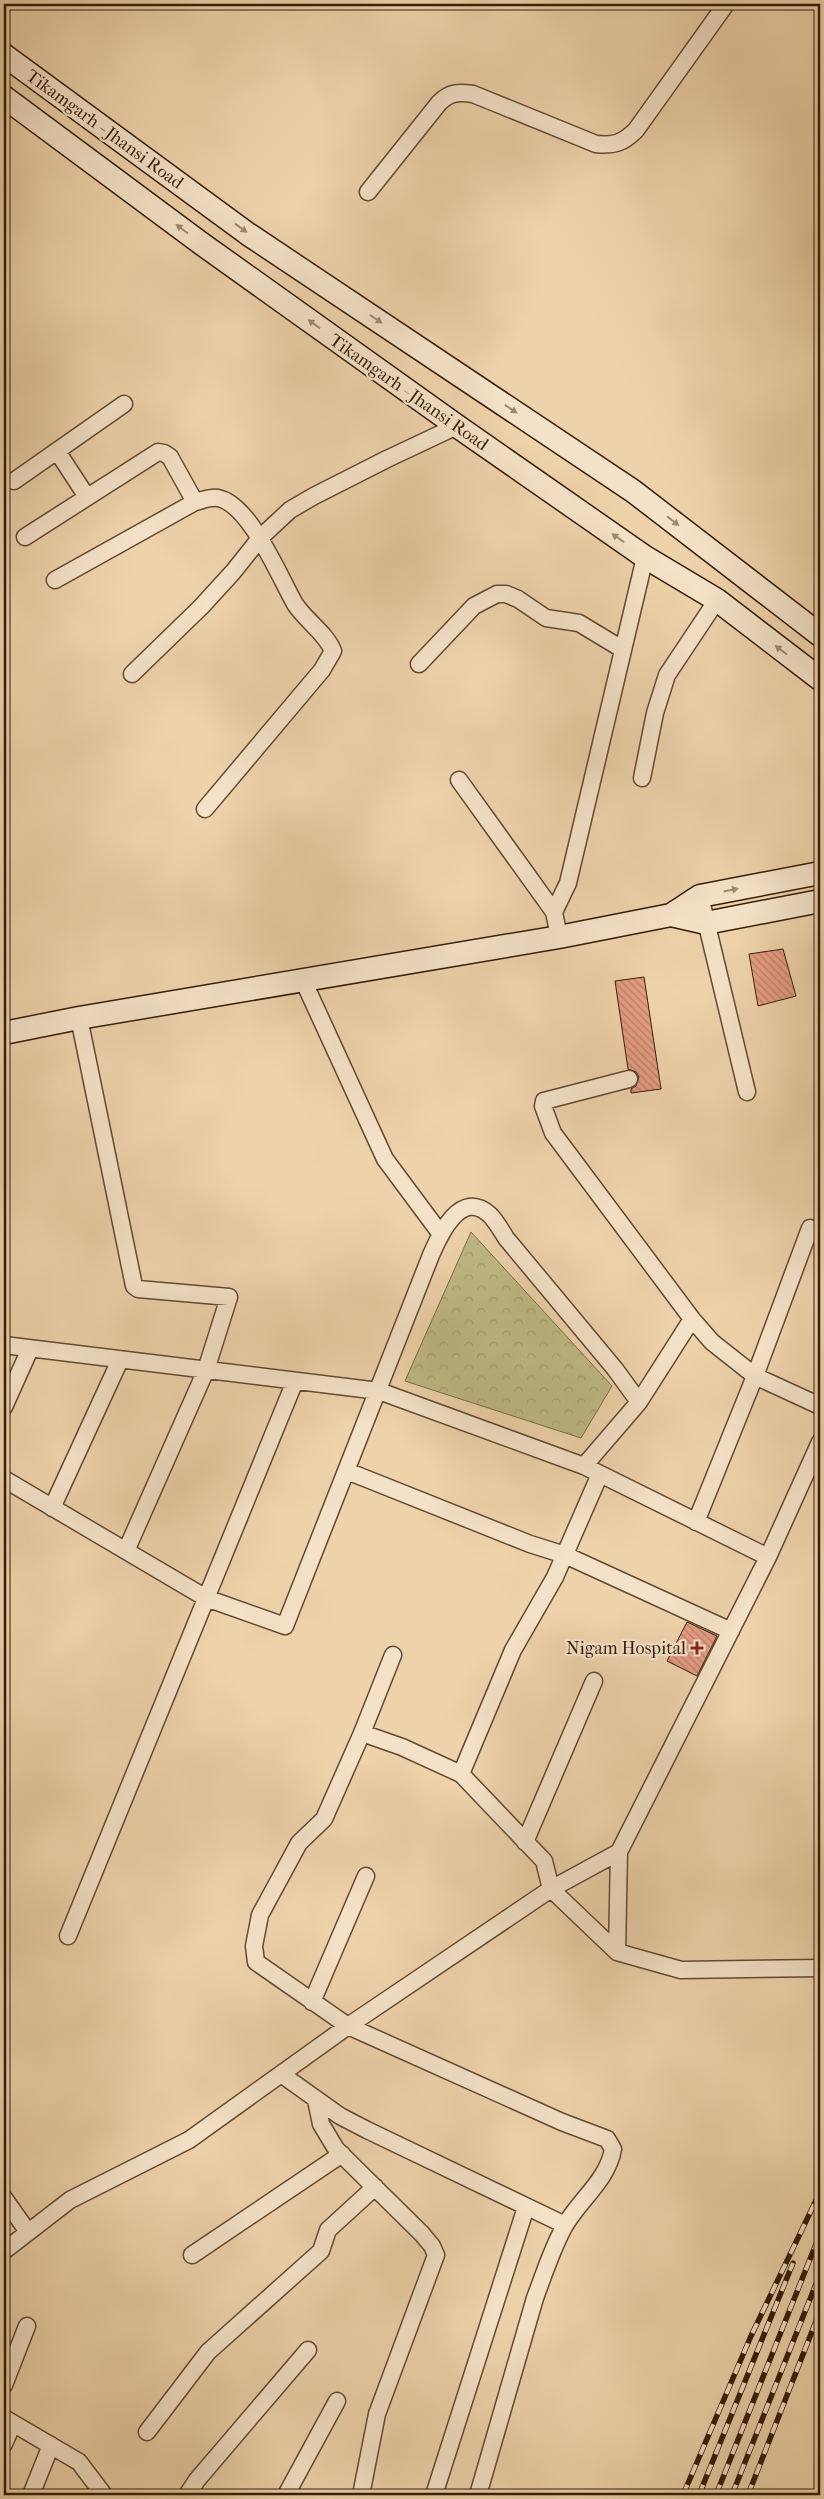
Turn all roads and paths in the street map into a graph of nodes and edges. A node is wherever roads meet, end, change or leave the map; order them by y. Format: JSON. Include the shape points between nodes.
{"nodes":[{"id":1,"x":726,"y":4,"type":"edge"},
{"id":2,"x":4,"y":55,"type":"edge"},
{"id":3,"x":4,"y":97,"type":"edge"},
{"id":4,"x":368,"y":192,"type":"dead end"},
{"id":5,"x":124,"y":404,"type":"dead end"},
{"id":6,"x":456,"y":426,"type":"junction"},
{"id":7,"x":57,"y":451,"type":"junction"},
{"id":8,"x":14,"y":481,"type":"dead end"},
{"id":9,"x":87,"y":497,"type":"junction"},
{"id":10,"x":195,"y":502,"type":"junction"},
{"id":11,"x":25,"y":537,"type":"dead end"},
{"id":12,"x":261,"y":538,"type":"junction"},
{"id":13,"x":645,"y":557,"type":"junction"},
{"id":14,"x":56,"y":580,"type":"dead end"},
{"id":15,"x":717,"y":600,"type":"junction"},
{"id":16,"x":820,"y":635,"type":"edge"},
{"id":17,"x":622,"y":650,"type":"junction"},
{"id":18,"x":419,"y":664,"type":"dead end"},
{"id":19,"x":132,"y":674,"type":"dead end"},
{"id":20,"x":820,"y":679,"type":"edge"},
{"id":21,"x":642,"y":778,"type":"dead end"},
{"id":22,"x":459,"y":780,"type":"dead end"},
{"id":23,"x":205,"y":809,"type":"dead end"},
{"id":24,"x":820,"y":873,"type":"edge"},
{"id":25,"x":700,"y":896,"type":"junction"},
{"id":26,"x":820,"y":901,"type":"edge"},
{"id":27,"x":554,"y":912,"type":"junction"},
{"id":28,"x":671,"y":915,"type":"junction"},
{"id":29,"x":706,"y":923,"type":"junction"},
{"id":30,"x":559,"y":937,"type":"junction"},
{"id":31,"x":303,"y":980,"type":"junction"},
{"id":32,"x":79,"y":1018,"type":"junction"},
{"id":33,"x":4,"y":1033,"type":"edge"},
{"id":34,"x":629,"y":1079,"type":"dead end"},
{"id":35,"x":747,"y":1092,"type":"dead end"},
{"id":36,"x":810,"y":1228,"type":"dead end"},
{"id":37,"x":440,"y":1233,"type":"junction"},
{"id":38,"x":692,"y":1320,"type":"junction"},
{"id":39,"x":4,"y":1345,"type":"edge"},
{"id":40,"x":30,"y":1349,"type":"junction"},
{"id":41,"x":120,"y":1360,"type":"junction"},
{"id":42,"x":206,"y":1370,"type":"junction"},
{"id":43,"x":755,"y":1376,"type":"junction"},
{"id":44,"x":294,"y":1381,"type":"junction"},
{"id":45,"x":379,"y":1392,"type":"junction"},
{"id":46,"x":639,"y":1402,"type":"junction"},
{"id":47,"x":820,"y":1406,"type":"edge"},
{"id":48,"x":4,"y":1407,"type":"edge"},
{"id":49,"x":820,"y":1442,"type":"edge"},
{"id":50,"x":584,"y":1466,"type":"junction"},
{"id":51,"x":347,"y":1471,"type":"junction"},
{"id":52,"x":600,"y":1474,"type":"junction"},
{"id":53,"x":4,"y":1479,"type":"edge"},
{"id":54,"x":52,"y":1508,"type":"junction"},
{"id":55,"x":696,"y":1522,"type":"junction"},
{"id":56,"x":126,"y":1551,"type":"junction"},
{"id":57,"x":565,"y":1555,"type":"junction"},
{"id":58,"x":768,"y":1557,"type":"junction"},
{"id":59,"x":206,"y":1598,"type":"junction"},
{"id":60,"x":731,"y":1631,"type":"junction"},
{"id":61,"x":393,"y":1655,"type":"dead end"},
{"id":62,"x":594,"y":1682,"type":"dead end"},
{"id":63,"x":362,"y":1732,"type":"junction"},
{"id":64,"x":461,"y":1774,"type":"junction"},
{"id":65,"x":525,"y":1842,"type":"junction"},
{"id":66,"x":619,"y":1852,"type":"junction"},
{"id":67,"x":366,"y":1876,"type":"dead end"},
{"id":68,"x":551,"y":1889,"type":"junction"},
{"id":69,"x":68,"y":1936,"type":"dead end"},
{"id":70,"x":617,"y":1952,"type":"junction"},
{"id":71,"x":820,"y":1968,"type":"edge"},
{"id":72,"x":312,"y":2002,"type":"junction"},
{"id":73,"x":348,"y":2026,"type":"junction"},
{"id":74,"x":281,"y":2074,"type":"junction"},
{"id":75,"x":316,"y":2100,"type":"junction"},
{"id":76,"x":342,"y":2154,"type":"junction"},
{"id":77,"x":375,"y":2187,"type":"junction"},
{"id":78,"x":4,"y":2198,"type":"edge"},
{"id":79,"x":526,"y":2207,"type":"junction"},
{"id":80,"x":565,"y":2225,"type":"junction"},
{"id":81,"x":28,"y":2232,"type":"junction"},
{"id":82,"x":4,"y":2251,"type":"edge"},
{"id":83,"x":192,"y":2255,"type":"dead end"},
{"id":84,"x":27,"y":2326,"type":"dead end"},
{"id":85,"x":308,"y":2350,"type":"dead end"},
{"id":86,"x":4,"y":2386,"type":"edge"},
{"id":87,"x":336,"y":2402,"type":"dead end"},
{"id":88,"x":8,"y":2420,"type":"edge"},
{"id":89,"x":147,"y":2432,"type":"dead end"},
{"id":90,"x":4,"y":2444,"type":"edge"},
{"id":91,"x":52,"y":2444,"type":"junction"},
{"id":92,"x":31,"y":2495,"type":"edge"},
{"id":93,"x":104,"y":2495,"type":"edge"},
{"id":94,"x":187,"y":2495,"type":"edge"},
{"id":95,"x":286,"y":2495,"type":"edge"},
{"id":96,"x":361,"y":2495,"type":"edge"},
{"id":97,"x":434,"y":2495,"type":"edge"},
{"id":98,"x":478,"y":2495,"type":"edge"}],
"edges":[{"from":1,"to":4,"type":"street","via":[[626,141],[612,146],[596,144],[474,94],[448,94]]},
{"from":2,"to":16,"type":"street","name":"Tikamgarh - Jhansi Road","one_way":true,"via":[[248,234],[633,491]]},
{"from":6,"to":3,"type":"street","name":"Tikamgarh - Jhansi Road","one_way":true},
{"from":5,"to":7,"type":"street"},
{"from":6,"to":12,"type":"street","via":[[314,496],[290,510]]},
{"from":13,"to":6,"type":"street","name":"Tikamgarh - Jhansi Road","one_way":true},
{"from":7,"to":8,"type":"street"},
{"from":7,"to":9,"type":"street"},
{"from":9,"to":10,"type":"street","via":[[158,452],[170,456]]},
{"from":9,"to":11,"type":"street"},
{"from":10,"to":12,"type":"street","via":[[208,498],[227,502]]},
{"from":10,"to":14,"type":"street"},
{"from":12,"to":19,"type":"street","via":[[201,606]]},
{"from":12,"to":23,"type":"street","via":[[296,604],[333,651],[322,670]]},
{"from":13,"to":15,"type":"street","name":"Tikamgarh - Jhansi Road"},
{"from":13,"to":17,"type":"street"},
{"from":20,"to":15,"type":"street","name":"Tikamgarh - Jhansi Road","one_way":true},
{"from":15,"to":21,"type":"street","via":[[667,675],[655,713]]},
{"from":17,"to":18,"type":"street","via":[[579,623],[546,618],[518,599],[497,594],[474,606]]},
{"from":17,"to":27,"type":"street","via":[[568,883]]},
{"from":22,"to":27,"type":"street"},
{"from":25,"to":24,"type":"street","one_way":true},
{"from":25,"to":28,"type":"street"},
{"from":25,"to":29,"type":"street"},
{"from":26,"to":29,"type":"street"},
{"from":27,"to":30,"type":"street"},
{"from":28,"to":29,"type":"street"},
{"from":28,"to":30,"type":"street"},
{"from":29,"to":35,"type":"street"},
{"from":30,"to":31,"type":"street"},
{"from":31,"to":32,"type":"street"},
{"from":31,"to":37,"type":"street","via":[[385,1159]]},
{"from":32,"to":33,"type":"street"},
{"from":32,"to":42,"type":"street","via":[[134,1286],[138,1289],[229,1297]]},
{"from":34,"to":38,"type":"street","via":[[546,1100],[543,1106],[561,1145]]},
{"from":36,"to":43,"type":"street"},
{"from":37,"to":45,"type":"street"},
{"from":37,"to":46,"type":"street","via":[[451,1217],[469,1207],[480,1208],[491,1215],[506,1238]]},
{"from":38,"to":43,"type":"street","via":[[712,1342]]},
{"from":38,"to":46,"type":"street"},
{"from":39,"to":40,"type":"street"},
{"from":40,"to":41,"type":"street"},
{"from":40,"to":48,"type":"street"},
{"from":41,"to":42,"type":"street"},
{"from":41,"to":54,"type":"street"},
{"from":42,"to":44,"type":"street"},
{"from":42,"to":56,"type":"street"},
{"from":43,"to":47,"type":"street"},
{"from":43,"to":55,"type":"street"},
{"from":44,"to":45,"type":"street"},
{"from":44,"to":59,"type":"street"},
{"from":45,"to":50,"type":"street"},
{"from":45,"to":51,"type":"street"},
{"from":46,"to":50,"type":"street"},
{"from":49,"to":58,"type":"street"},
{"from":50,"to":52,"type":"street"},
{"from":51,"to":57,"type":"street"},
{"from":51,"to":59,"type":"street","via":[[285,1626]]},
{"from":52,"to":55,"type":"street"},
{"from":52,"to":57,"type":"street"},
{"from":53,"to":54,"type":"street"},
{"from":54,"to":56,"type":"street"},
{"from":55,"to":58,"type":"street"},
{"from":56,"to":59,"type":"street"},
{"from":57,"to":60,"type":"street"},
{"from":57,"to":64,"type":"street","via":[[513,1650]]},
{"from":58,"to":60,"type":"street"},
{"from":59,"to":69,"type":"street"},
{"from":60,"to":66,"type":"street"},
{"from":61,"to":63,"type":"street"},
{"from":62,"to":65,"type":"street"},
{"from":63,"to":64,"type":"street"},
{"from":63,"to":72,"type":"street","via":[[324,1819],[299,1843],[260,1915],[254,1946],[256,1962]]},
{"from":64,"to":65,"type":"street"},
{"from":65,"to":68,"type":"street","via":[[544,1861]]},
{"from":66,"to":68,"type":"street"},
{"from":66,"to":70,"type":"street"},
{"from":67,"to":72,"type":"street"},
{"from":68,"to":70,"type":"street"},
{"from":68,"to":73,"type":"street"},
{"from":70,"to":71,"type":"street","via":[[681,1970]]},
{"from":72,"to":73,"type":"street"},
{"from":73,"to":74,"type":"street"},
{"from":73,"to":80,"type":"street","via":[[607,2139],[612,2144],[608,2166]]},
{"from":74,"to":75,"type":"street"},
{"from":74,"to":81,"type":"street","via":[[189,2140],[70,2200]]},
{"from":75,"to":76,"type":"street","via":[[327,2135]]},
{"from":75,"to":79,"type":"street","via":[[366,2130]]},
{"from":76,"to":77,"type":"street"},
{"from":76,"to":83,"type":"street"},
{"from":77,"to":89,"type":"street","via":[[328,2230],[321,2251],[208,2352]]},
{"from":77,"to":96,"type":"street","via":[[422,2234],[436,2255],[377,2414]]},
{"from":78,"to":81,"type":"street"},
{"from":79,"to":80,"type":"street"},
{"from":79,"to":97,"type":"street"},
{"from":80,"to":98,"type":"street","via":[[535,2298]]},
{"from":81,"to":82,"type":"street"},
{"from":84,"to":86,"type":"street"},
{"from":85,"to":94,"type":"street"},
{"from":87,"to":95,"type":"street"},
{"from":88,"to":90,"type":"street"},
{"from":88,"to":91,"type":"street"},
{"from":91,"to":92,"type":"street"},
{"from":91,"to":93,"type":"street","via":[[79,2462]]}]}
